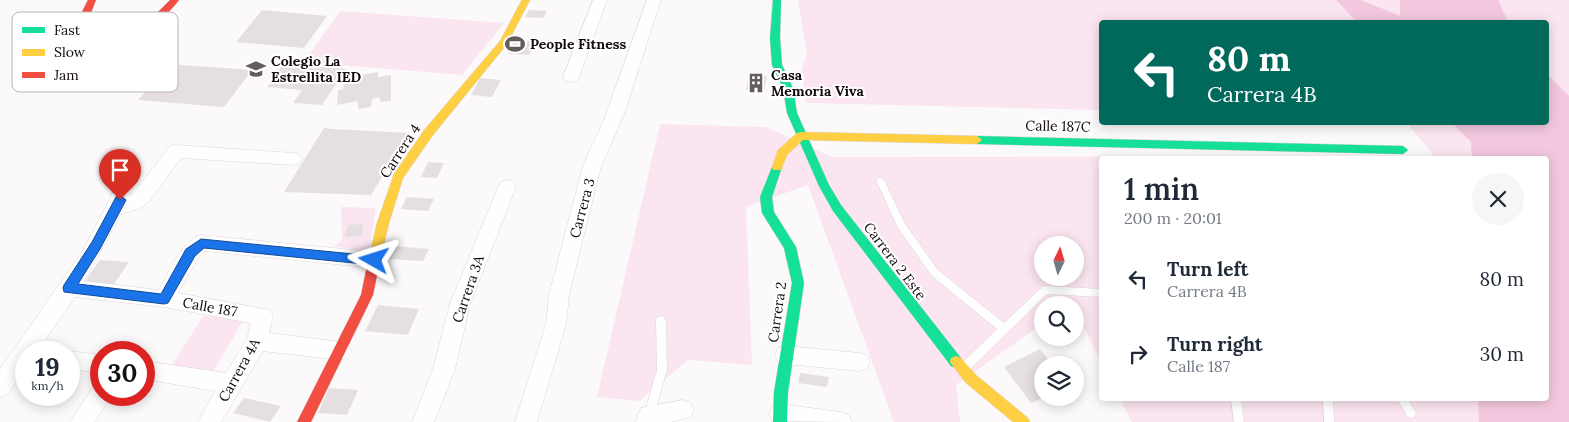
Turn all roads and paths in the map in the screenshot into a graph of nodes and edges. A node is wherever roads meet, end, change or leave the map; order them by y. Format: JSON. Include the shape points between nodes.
{"nodes":[{"id":1,"x":92,"y":0,"type":"edge"},
{"id":2,"x":175,"y":0,"type":"edge"},
{"id":3,"x":526,"y":0,"type":"edge"},
{"id":4,"x":600,"y":0,"type":"edge"},
{"id":5,"x":654,"y":0,"type":"edge"},
{"id":6,"x":777,"y":0,"type":"edge"},
{"id":7,"x":87,"y":12,"type":"edge"},
{"id":8,"x":164,"y":12,"type":"edge"},
{"id":9,"x":571,"y":77,"type":"dead end"},
{"id":10,"x":802,"y":136,"type":"junction"},
{"id":11,"x":1403,"y":150,"type":"dead end"},
{"id":12,"x":293,"y":159,"type":"dead end"},
{"id":13,"x":129,"y":174,"type":"dead end"},
{"id":14,"x":880,"y":180,"type":"dead end"},
{"id":15,"x":507,"y":187,"type":"dead end"},
{"id":16,"x":116,"y":209,"type":"junction"},
{"id":17,"x":374,"y":260,"type":"junction"},
{"id":18,"x":69,"y":288,"type":"junction"},
{"id":19,"x":1099,"y":293,"type":"edge"},
{"id":20,"x":164,"y":299,"type":"junction"},
{"id":21,"x":263,"y":316,"type":"joint"},
{"id":22,"x":661,"y":320,"type":"dead end"},
{"id":23,"x":1004,"y":329,"type":"junction"},
{"id":24,"x":33,"y":341,"type":"edge"},
{"id":25,"x":258,"y":341,"type":"junction"},
{"id":26,"x":340,"y":351,"type":"junction"},
{"id":27,"x":786,"y":354,"type":"junction"},
{"id":28,"x":859,"y":362,"type":"dead end"},
{"id":29,"x":15,"y":366,"type":"edge"},
{"id":30,"x":962,"y":370,"type":"junction"},
{"id":31,"x":155,"y":372,"type":"edge"},
{"id":32,"x":233,"y":384,"type":"junction"},
{"id":33,"x":0,"y":386,"type":"edge"},
{"id":34,"x":992,"y":394,"type":"junction"},
{"id":35,"x":1236,"y":401,"type":"edge"},
{"id":36,"x":1328,"y":401,"type":"edge"},
{"id":37,"x":1403,"y":401,"type":"edge"},
{"id":38,"x":92,"y":406,"type":"edge"},
{"id":39,"x":682,"y":410,"type":"dead end"},
{"id":40,"x":1411,"y":414,"type":"dead end"},
{"id":41,"x":780,"y":418,"type":"edge"},
{"id":42,"x":648,"y":419,"type":"edge"},
{"id":43,"x":81,"y":422,"type":"edge"},
{"id":44,"x":209,"y":422,"type":"edge"},
{"id":45,"x":304,"y":422,"type":"edge"},
{"id":46,"x":423,"y":422,"type":"edge"},
{"id":47,"x":526,"y":422,"type":"edge"},
{"id":48,"x":841,"y":422,"type":"edge"},
{"id":49,"x":996,"y":422,"type":"edge"},
{"id":50,"x":1023,"y":422,"type":"edge"},
{"id":51,"x":1239,"y":422,"type":"edge"},
{"id":52,"x":1329,"y":422,"type":"edge"}],
"edges":[{"from":1,"to":7,"type":"street"},
{"from":2,"to":8,"type":"street"},
{"from":3,"to":17,"type":"street","name":"Carrera 4","via":[[504,42],[429,132],[398,177]]},
{"from":4,"to":9,"type":"street"},
{"from":5,"to":47,"type":"street","name":"Carrera 3","via":[[614,117],[592,166],[558,295],[556,324]]},
{"from":6,"to":10,"type":"street","name":"Carrera 2 Este","via":[[777,64],[788,88],[792,112]]},
{"from":10,"to":11,"type":"street","name":"Calle 187C"},
{"from":10,"to":27,"type":"street","name":"Carrera 2","via":[[782,153],[766,197],[768,213],[790,247],[798,283]]},
{"from":10,"to":30,"type":"street","name":"Carrera 2 Este","via":[[837,208]]},
{"from":12,"to":16,"type":"street","via":[[176,151],[141,198]]},
{"from":13,"to":16,"type":"street"},
{"from":14,"to":23,"type":"lane","via":[[901,226],[935,273]]},
{"from":15,"to":46,"type":"street","name":"Carrera 3A","via":[[460,304],[444,369]]},
{"from":16,"to":18,"type":"street"},
{"from":17,"to":20,"type":"street","via":[[201,243],[191,252]]},
{"from":17,"to":26,"type":"street","name":"Carrera 4","via":[[367,295]]},
{"from":18,"to":20,"type":"street","name":"Calle 187"},
{"from":18,"to":24,"type":"street"},
{"from":19,"to":23,"type":"lane","via":[[1045,290]]},
{"from":20,"to":21,"type":"street","name":"Calle 187"},
{"from":21,"to":25,"type":"street","name":"Carrera 4A"},
{"from":22,"to":42,"type":"lane","via":[[662,370]]},
{"from":23,"to":30,"type":"lane"},
{"from":25,"to":26,"type":"street"},
{"from":25,"to":32,"type":"street","name":"Carrera 4A"},
{"from":26,"to":45,"type":"street","name":"Carrera 4"},
{"from":27,"to":28,"type":"street"},
{"from":27,"to":41,"type":"street","name":"Carrera 2"},
{"from":29,"to":33,"type":"street"},
{"from":30,"to":34,"type":"street","name":"Carrera 2 Este"},
{"from":31,"to":32,"type":"street"},
{"from":32,"to":44,"type":"street","name":"Carrera 4A"},
{"from":34,"to":49,"type":"street"},
{"from":34,"to":50,"type":"street","name":"Carrera 2 Este"},
{"from":35,"to":51,"type":"lane"},
{"from":36,"to":52,"type":"lane"},
{"from":37,"to":40,"type":"lane"},
{"from":38,"to":43,"type":"street"},
{"from":39,"to":42,"type":"street"},
{"from":41,"to":48,"type":"street"}]}
